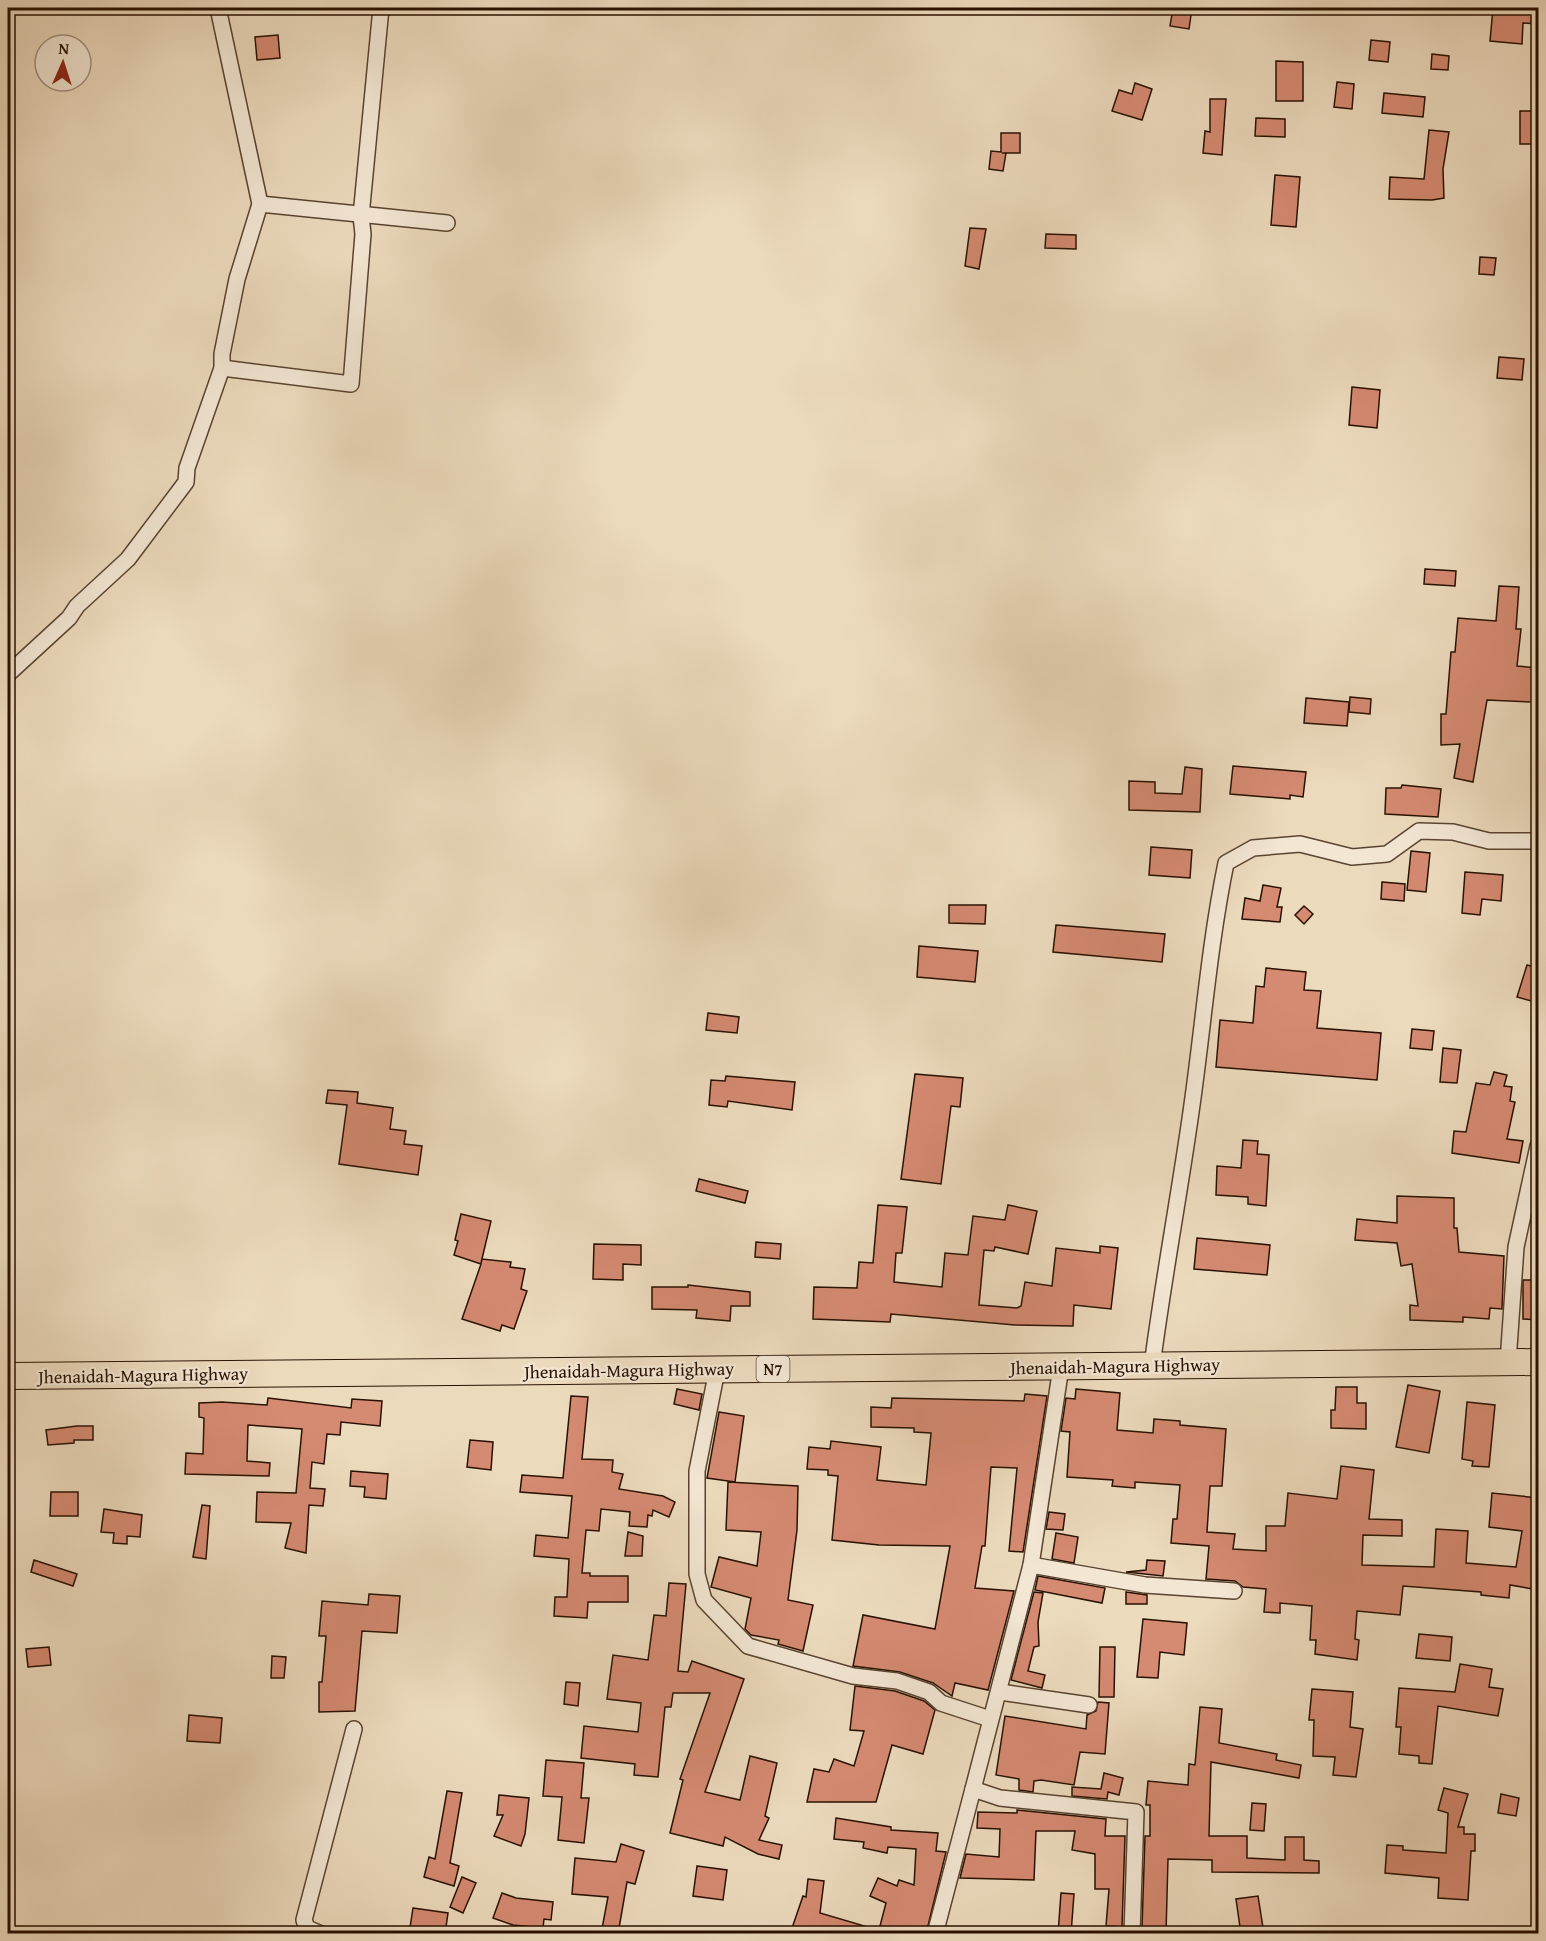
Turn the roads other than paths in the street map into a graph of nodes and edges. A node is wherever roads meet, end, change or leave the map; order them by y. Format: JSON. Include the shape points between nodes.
{"nodes":[{"id":1,"x":218,"y":8,"type":"edge"},
{"id":2,"x":381,"y":8,"type":"edge"},
{"id":3,"x":260,"y":204,"type":"junction"},
{"id":4,"x":361,"y":216,"type":"junction"},
{"id":5,"x":447,"y":224,"type":"dead end"},
{"id":6,"x":222,"y":368,"type":"junction"},
{"id":7,"x":8,"y":674,"type":"edge"},
{"id":8,"x":1539,"y":841,"type":"edge"},
{"id":9,"x":1539,"y":1146,"type":"edge"},
{"id":10,"x":1508,"y":1362,"type":"junction"},
{"id":11,"x":1539,"y":1362,"type":"edge"},
{"id":12,"x":1061,"y":1366,"type":"junction"},
{"id":13,"x":1152,"y":1366,"type":"junction"},
{"id":14,"x":717,"y":1370,"type":"junction"},
{"id":15,"x":8,"y":1376,"type":"edge"},
{"id":16,"x":1031,"y":1565,"type":"junction"},
{"id":17,"x":1234,"y":1591,"type":"dead end"},
{"id":18,"x":1000,"y":1692,"type":"junction"},
{"id":19,"x":1089,"y":1705,"type":"dead end"},
{"id":20,"x":990,"y":1719,"type":"junction"},
{"id":21,"x":354,"y":1729,"type":"dead end"},
{"id":22,"x":973,"y":1788,"type":"junction"},
{"id":23,"x":321,"y":1934,"type":"edge"},
{"id":24,"x":935,"y":1934,"type":"edge"},
{"id":25,"x":1132,"y":1934,"type":"edge"}],
"edges":[{"from":1,"to":3,"type":"street"},
{"from":2,"to":4,"type":"street"},
{"from":3,"to":4,"type":"street"},
{"from":3,"to":6,"type":"street","via":[[237,279]]},
{"from":4,"to":5,"type":"street"},
{"from":4,"to":6,"type":"street","via":[[363,234],[351,384]]},
{"from":6,"to":7,"type":"street","via":[[187,468],[186,482],[128,559]]},
{"from":8,"to":13,"type":"street","via":[[1489,841],[1453,832],[1419,831],[1387,854],[1352,857],[1300,844],[1253,848],[1226,863],[1212,930],[1191,1113]]},
{"from":9,"to":10,"type":"street","via":[[1516,1247]]},
{"from":10,"to":11,"type":"highway","name":"Jhenaidah-Magura Highway","number":"N7"},
{"from":10,"to":13,"type":"highway","name":"Jhenaidah-Magura Highway","number":"N7"},
{"from":12,"to":13,"type":"highway","name":"Jhenaidah-Magura Highway","number":"N7"},
{"from":12,"to":14,"type":"highway","name":"Jhenaidah-Magura Highway","number":"N7"},
{"from":12,"to":16,"type":"street"},
{"from":14,"to":15,"type":"highway","name":"Jhenaidah-Magura Highway","number":"N7"},
{"from":14,"to":20,"type":"street","via":[[697,1471],[697,1574],[704,1600],[748,1646],[853,1676],[897,1682],[929,1692],[941,1703]]},
{"from":16,"to":17,"type":"street","via":[[1145,1585]]},
{"from":16,"to":18,"type":"street"},
{"from":18,"to":19,"type":"street"},
{"from":18,"to":20,"type":"street"},
{"from":20,"to":22,"type":"street"},
{"from":21,"to":23,"type":"street","via":[[304,1920],[307,1928]]},
{"from":22,"to":24,"type":"street"},
{"from":22,"to":25,"type":"street","via":[[1000,1798],[1136,1812]]}]}
